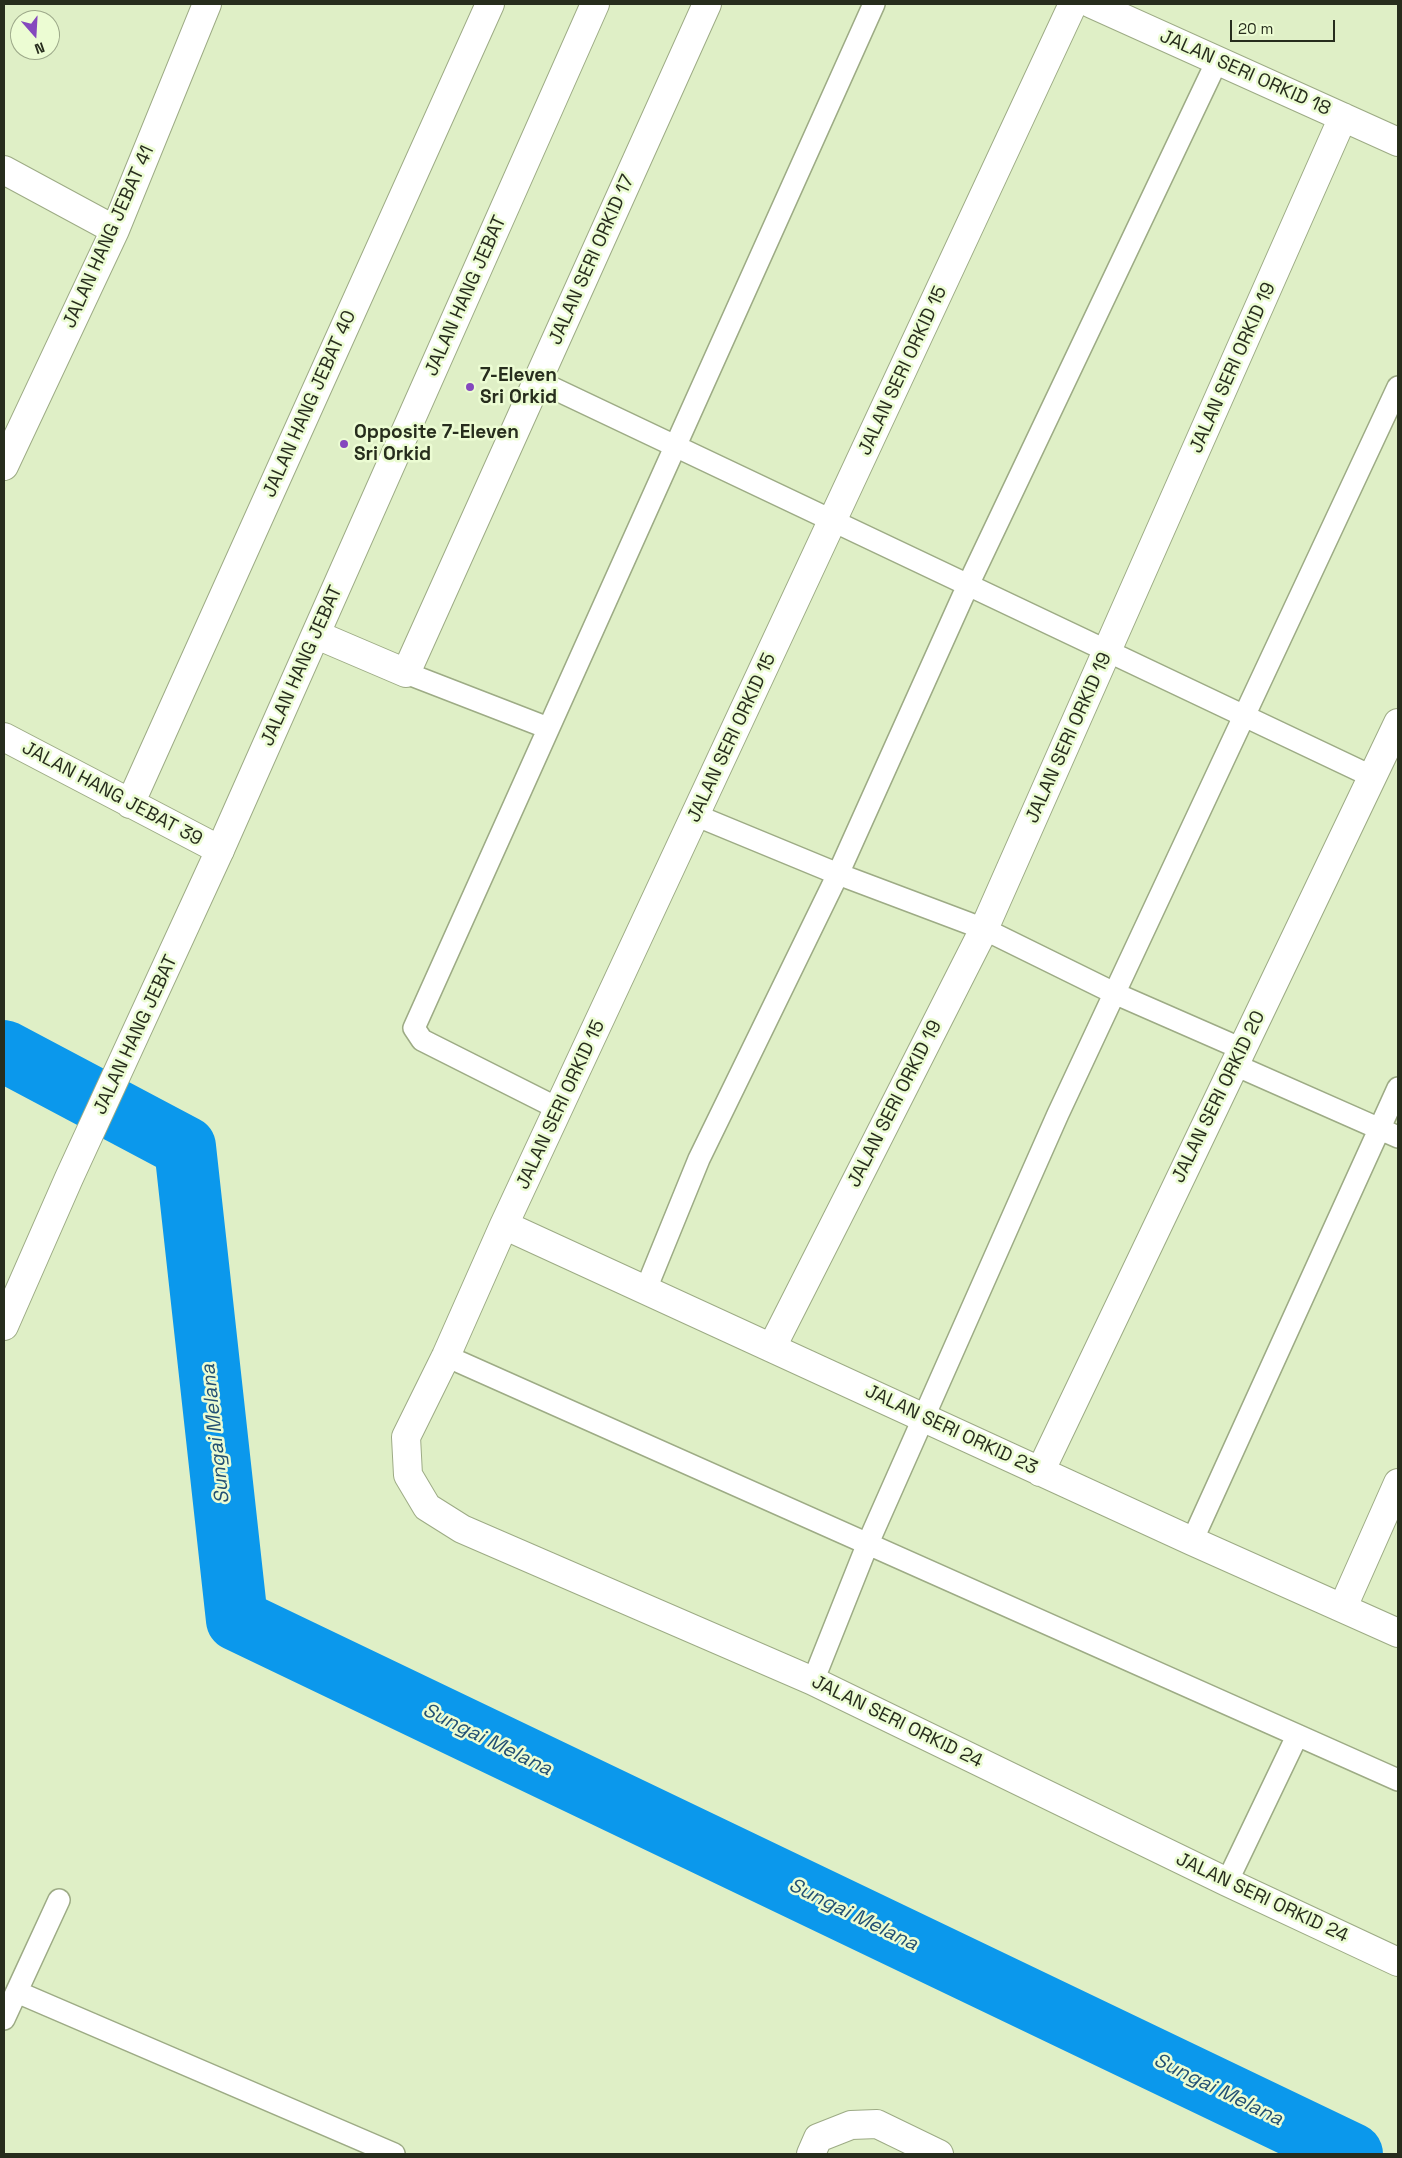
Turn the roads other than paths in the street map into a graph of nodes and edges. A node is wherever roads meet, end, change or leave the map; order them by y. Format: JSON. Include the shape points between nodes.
{"nodes":[{"id":1,"x":207,"y":4,"type":"edge"},
{"id":2,"x":490,"y":4,"type":"edge"},
{"id":3,"x":595,"y":4,"type":"edge"},
{"id":4,"x":707,"y":4,"type":"edge"},
{"id":5,"x":874,"y":4,"type":"edge"},
{"id":6,"x":1073,"y":4,"type":"edge"},
{"id":7,"x":1092,"y":4,"type":"edge"},
{"id":8,"x":1217,"y":61,"type":"junction"},
{"id":9,"x":1343,"y":118,"type":"junction"},
{"id":10,"x":1398,"y":142,"type":"edge"},
{"id":11,"x":4,"y":170,"type":"edge"},
{"id":12,"x":115,"y":230,"type":"junction"},
{"id":13,"x":538,"y":381,"type":"junction"},
{"id":14,"x":1398,"y":387,"type":"edge"},
{"id":15,"x":674,"y":446,"type":"junction"},
{"id":16,"x":5,"y":458,"type":"edge"},
{"id":17,"x":833,"y":522,"type":"junction"},
{"id":18,"x":968,"y":585,"type":"junction"},
{"id":19,"x":317,"y":635,"type":"junction"},
{"id":20,"x":1108,"y":651,"type":"junction"},
{"id":21,"x":406,"y":673,"type":"junction"},
{"id":22,"x":1244,"y":716,"type":"junction"},
{"id":23,"x":1398,"y":723,"type":"edge"},
{"id":24,"x":548,"y":728,"type":"junction"},
{"id":25,"x":4,"y":737,"type":"edge"},
{"id":26,"x":1373,"y":777,"type":"junction"},
{"id":27,"x":130,"y":804,"type":"junction"},
{"id":28,"x":695,"y":815,"type":"junction"},
{"id":29,"x":220,"y":850,"type":"junction"},
{"id":30,"x":838,"y":874,"type":"junction"},
{"id":31,"x":984,"y":929,"type":"junction"},
{"id":32,"x":1114,"y":993,"type":"junction"},
{"id":33,"x":1239,"y":1057,"type":"junction"},
{"id":34,"x":1398,"y":1088,"type":"edge"},
{"id":35,"x":559,"y":1109,"type":"junction"},
{"id":36,"x":1389,"y":1133,"type":"edge"},
{"id":37,"x":504,"y":1225,"type":"junction"},
{"id":38,"x":646,"y":1289,"type":"junction"},
{"id":39,"x":4,"y":1326,"type":"edge"},
{"id":40,"x":772,"y":1347,"type":"junction"},
{"id":41,"x":446,"y":1356,"type":"junction"},
{"id":42,"x":924,"y":1417,"type":"junction"},
{"id":43,"x":1040,"y":1472,"type":"junction"},
{"id":44,"x":408,"y":1475,"type":"joint"},
{"id":45,"x":1398,"y":1483,"type":"edge"},
{"id":46,"x":1192,"y":1540,"type":"junction"},
{"id":47,"x":868,"y":1543,"type":"junction"},
{"id":48,"x":1343,"y":1607,"type":"junction"},
{"id":49,"x":1398,"y":1633,"type":"edge"},
{"id":50,"x":813,"y":1681,"type":"junction"},
{"id":51,"x":1297,"y":1736,"type":"junction"},
{"id":52,"x":1398,"y":1780,"type":"edge"},
{"id":53,"x":1227,"y":1882,"type":"junction"},
{"id":54,"x":60,"y":1900,"type":"dead end"},
{"id":55,"x":1398,"y":1962,"type":"edge"},
{"id":56,"x":17,"y":1992,"type":"junction"},
{"id":57,"x":4,"y":2019,"type":"edge"},
{"id":58,"x":394,"y":2154,"type":"edge"},
{"id":59,"x":811,"y":2154,"type":"edge"},
{"id":60,"x":939,"y":2154,"type":"edge"}],
"edges":[{"from":1,"to":12,"type":"street","name":"JALAN HANG JEBAT 41"},
{"from":2,"to":27,"type":"street","name":"JALAN HANG JEBAT 40"},
{"from":3,"to":19,"type":"street","name":"JALAN HANG JEBAT"},
{"from":4,"to":13,"type":"street","name":"JALAN SERI ORKID 17"},
{"from":5,"to":15,"type":"lane"},
{"from":6,"to":17,"type":"street","name":"JALAN SERI ORKID 15"},
{"from":7,"to":8,"type":"street","name":"JALAN SERI ORKID 18"},
{"from":8,"to":9,"type":"street","name":"JALAN SERI ORKID 18"},
{"from":8,"to":18,"type":"lane"},
{"from":9,"to":10,"type":"street","name":"JALAN SERI ORKID 18"},
{"from":9,"to":20,"type":"street","name":"JALAN SERI ORKID 19"},
{"from":11,"to":12,"type":"street"},
{"from":12,"to":16,"type":"street","name":"JALAN HANG JEBAT 41"},
{"from":13,"to":15,"type":"lane"},
{"from":13,"to":21,"type":"street","name":"JALAN SERI ORKID 17"},
{"from":14,"to":22,"type":"lane"},
{"from":15,"to":17,"type":"lane"},
{"from":15,"to":24,"type":"lane"},
{"from":17,"to":18,"type":"lane"},
{"from":17,"to":28,"type":"street","name":"JALAN SERI ORKID 15"},
{"from":18,"to":20,"type":"lane"},
{"from":18,"to":30,"type":"lane"},
{"from":19,"to":21,"type":"street"},
{"from":19,"to":29,"type":"street","name":"JALAN HANG JEBAT"},
{"from":20,"to":22,"type":"lane"},
{"from":20,"to":31,"type":"street","name":"JALAN SERI ORKID 19"},
{"from":21,"to":24,"type":"lane"},
{"from":22,"to":26,"type":"lane"},
{"from":22,"to":32,"type":"lane"},
{"from":23,"to":26,"type":"street","name":"JALAN SERI ORKID 20"},
{"from":24,"to":35,"type":"lane","via":[[414,1028],[422,1040]]},
{"from":25,"to":27,"type":"street","name":"JALAN HANG JEBAT 39"},
{"from":26,"to":33,"type":"street","name":"JALAN SERI ORKID 20"},
{"from":27,"to":29,"type":"street","name":"JALAN HANG JEBAT 39"},
{"from":28,"to":30,"type":"lane"},
{"from":28,"to":35,"type":"street","name":"JALAN SERI ORKID 15"},
{"from":29,"to":39,"type":"street","name":"JALAN HANG JEBAT"},
{"from":30,"to":31,"type":"lane"},
{"from":30,"to":38,"type":"lane","via":[[699,1159]]},
{"from":31,"to":32,"type":"lane"},
{"from":31,"to":40,"type":"street","name":"JALAN SERI ORKID 19"},
{"from":32,"to":33,"type":"lane"},
{"from":32,"to":42,"type":"lane"},
{"from":33,"to":36,"type":"lane"},
{"from":33,"to":43,"type":"street","name":"JALAN SERI ORKID 20"},
{"from":34,"to":36,"type":"lane"},
{"from":35,"to":37,"type":"street","name":"JALAN SERI ORKID 15"},
{"from":36,"to":46,"type":"lane"},
{"from":37,"to":38,"type":"street","name":"JALAN SERI ORKID 23"},
{"from":37,"to":41,"type":"street","name":"JALAN SERI ORKID 15"},
{"from":38,"to":40,"type":"street","name":"JALAN SERI ORKID 23"},
{"from":40,"to":42,"type":"street","name":"JALAN SERI ORKID 23"},
{"from":41,"to":44,"type":"street","name":"JALAN SERI ORKID 15","via":[[406,1437]]},
{"from":41,"to":47,"type":"lane"},
{"from":42,"to":43,"type":"street","name":"JALAN SERI ORKID 23"},
{"from":42,"to":47,"type":"lane"},
{"from":43,"to":46,"type":"street","name":"JALAN SERI ORKID 23"},
{"from":44,"to":50,"type":"street","name":"JALAN SERI ORKID 24","via":[[427,1507],[462,1529]]},
{"from":45,"to":48,"type":"street"},
{"from":46,"to":48,"type":"street","name":"JALAN SERI ORKID 23"},
{"from":47,"to":50,"type":"lane"},
{"from":47,"to":51,"type":"lane"},
{"from":48,"to":49,"type":"street","name":"JALAN SERI ORKID 23"},
{"from":50,"to":53,"type":"street","name":"JALAN SERI ORKID 24"},
{"from":51,"to":52,"type":"lane"},
{"from":51,"to":53,"type":"lane"},
{"from":53,"to":55,"type":"street","name":"JALAN SERI ORKID 24"},
{"from":54,"to":56,"type":"lane"},
{"from":56,"to":57,"type":"lane"},
{"from":56,"to":58,"type":"lane"},
{"from":59,"to":60,"type":"street","via":[[818,2138],[851,2125],[877,2124]]}]}
